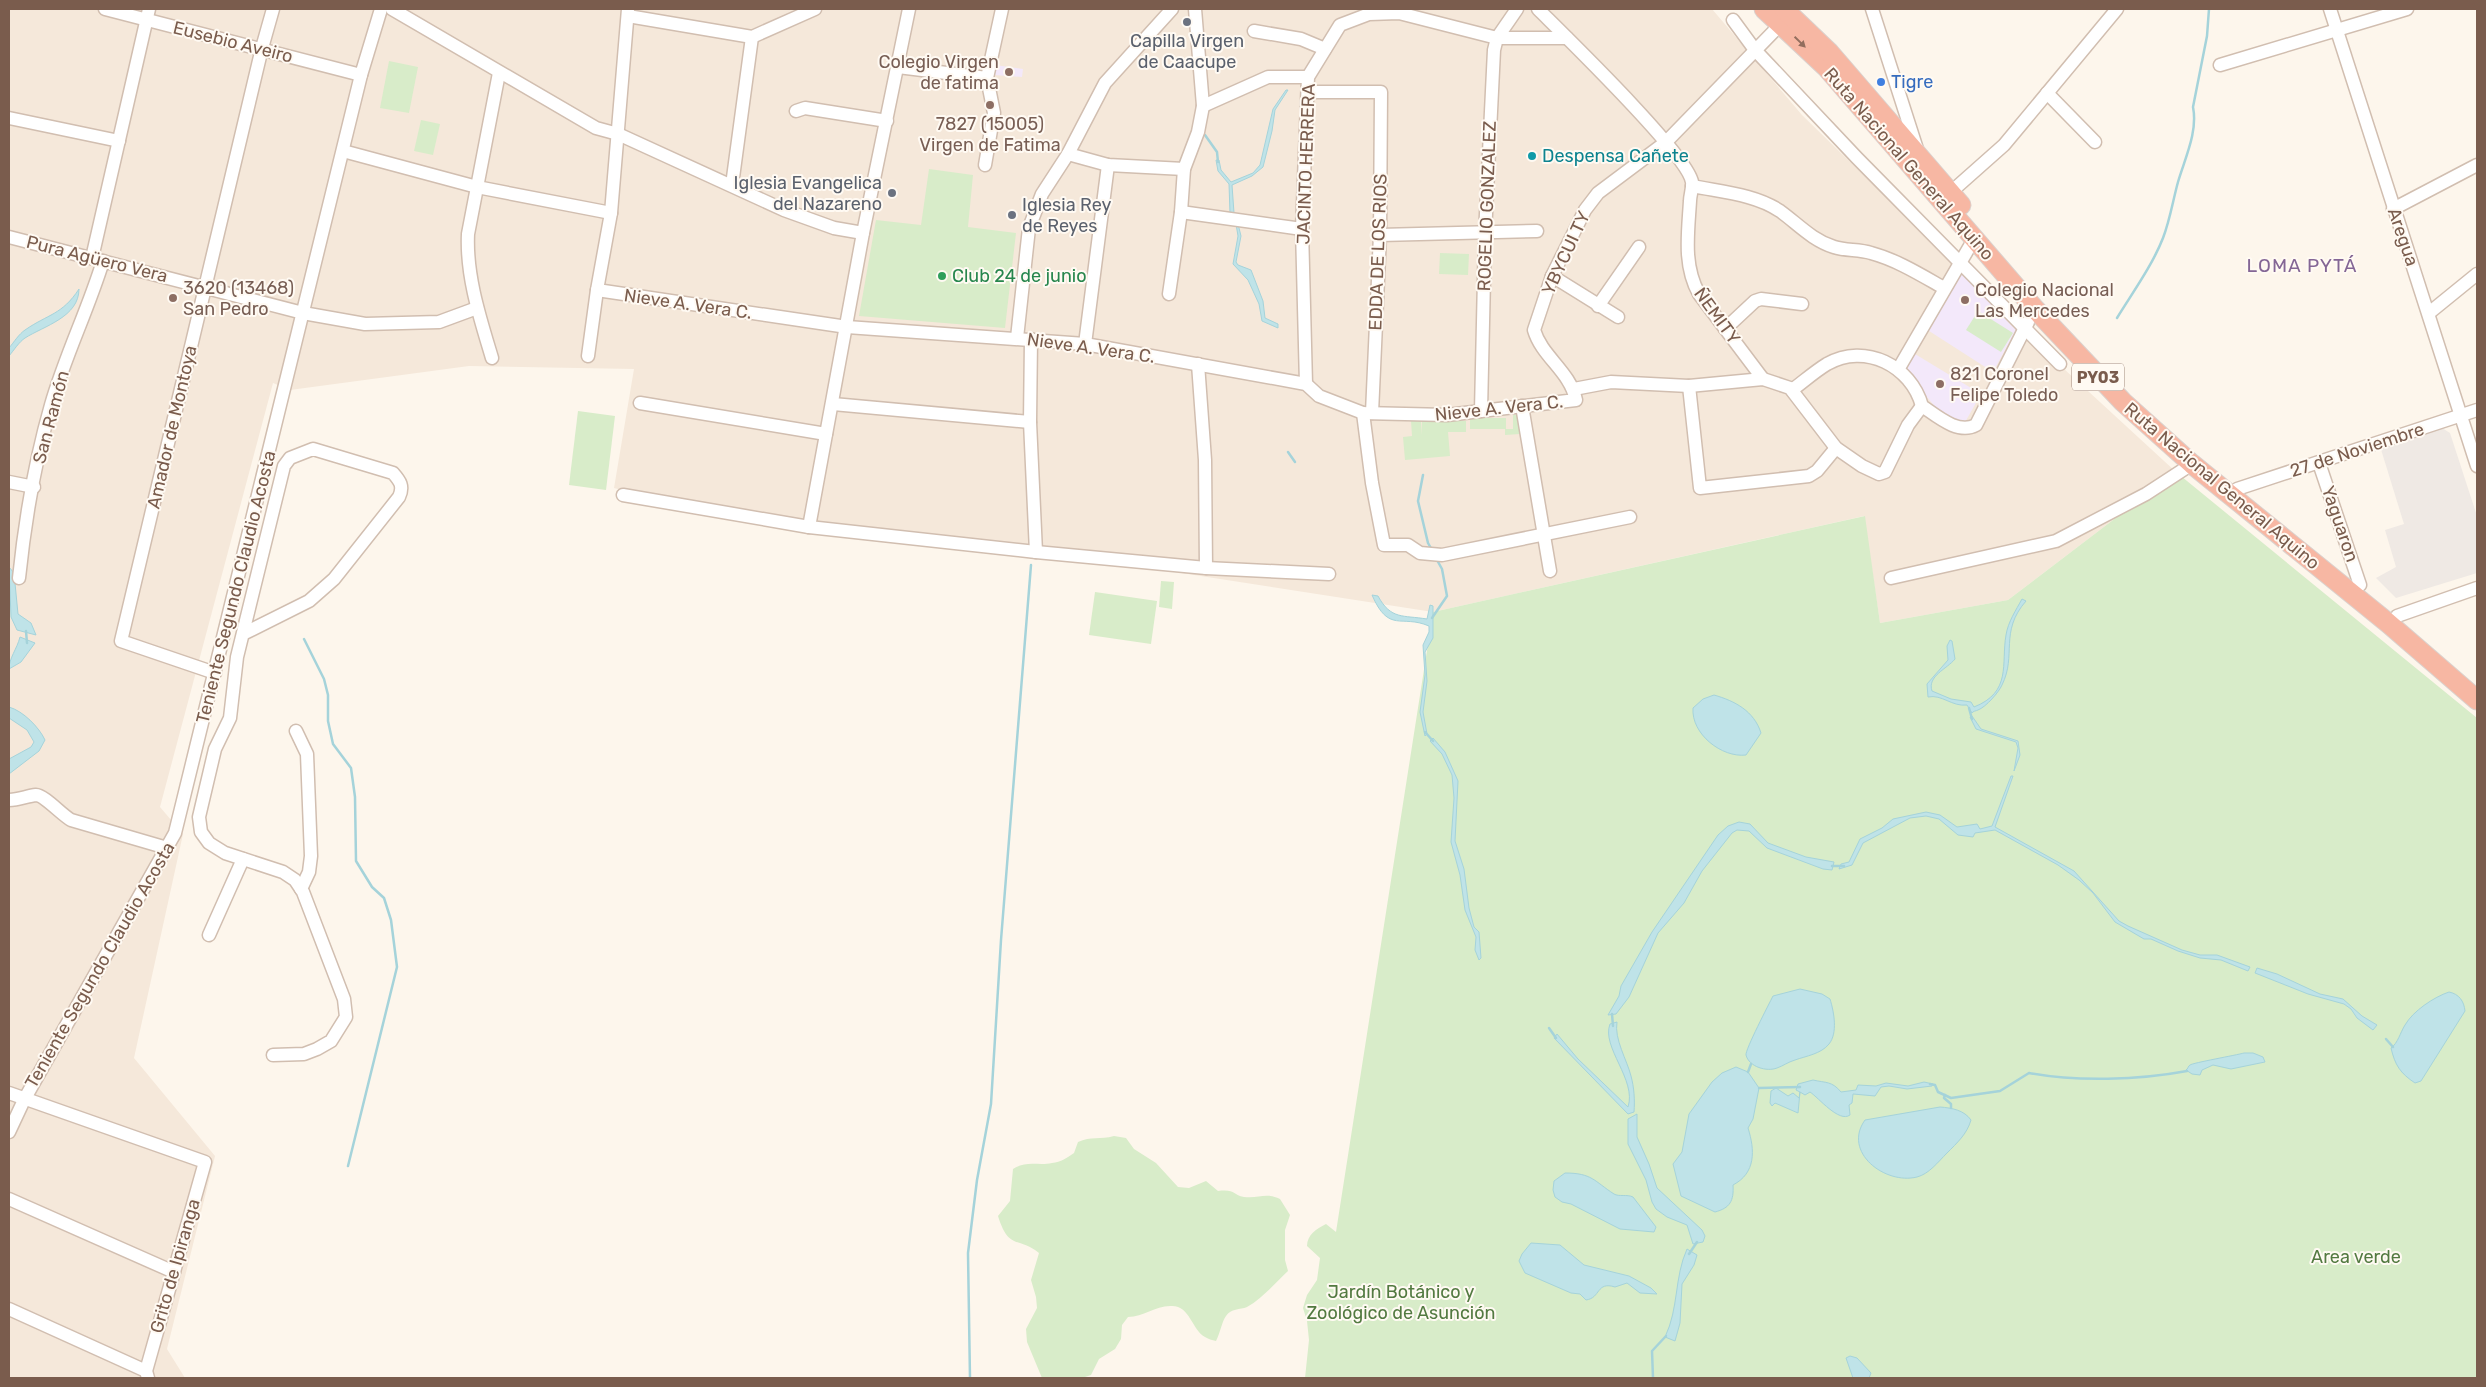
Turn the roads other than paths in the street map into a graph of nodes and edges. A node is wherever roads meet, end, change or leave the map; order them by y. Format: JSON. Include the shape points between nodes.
{"nodes":[{"id":1,"x":105,"y":9,"type":"edge"},
{"id":2,"x":273,"y":9,"type":"edge"},
{"id":3,"x":381,"y":9,"type":"edge"},
{"id":4,"x":392,"y":9,"type":"edge"},
{"id":5,"x":909,"y":9,"type":"edge"},
{"id":6,"x":1002,"y":9,"type":"edge"},
{"id":7,"x":1172,"y":9,"type":"edge"},
{"id":8,"x":1195,"y":9,"type":"edge"},
{"id":9,"x":1517,"y":9,"type":"edge"},
{"id":10,"x":1538,"y":9,"type":"edge"},
{"id":11,"x":1764,"y":9,"type":"edge"},
{"id":12,"x":1872,"y":9,"type":"edge"},
{"id":13,"x":2117,"y":9,"type":"edge"},
{"id":14,"x":2330,"y":9,"type":"edge"},
{"id":15,"x":2407,"y":9,"type":"edge"},
{"id":16,"x":811,"y":10,"type":"edge"},
{"id":17,"x":628,"y":12,"type":"edge"},
{"id":18,"x":147,"y":15,"type":"edge"},
{"id":19,"x":1782,"y":16,"type":"edge"},
{"id":20,"x":1732,"y":20,"type":"dead end"},
{"id":21,"x":2337,"y":30,"type":"junction"},
{"id":22,"x":1254,"y":31,"type":"dead end"},
{"id":23,"x":752,"y":37,"type":"junction"},
{"id":24,"x":1497,"y":38,"type":"junction"},
{"id":25,"x":1567,"y":38,"type":"junction"},
{"id":26,"x":262,"y":48,"type":"junction"},
{"id":27,"x":1325,"y":49,"type":"junction"},
{"id":28,"x":1755,"y":50,"type":"junction"},
{"id":29,"x":2220,"y":65,"type":"dead end"},
{"id":30,"x":898,"y":67,"type":"junction"},
{"id":31,"x":499,"y":73,"type":"junction"},
{"id":32,"x":361,"y":75,"type":"junction"},
{"id":33,"x":1308,"y":77,"type":"junction"},
{"id":34,"x":987,"y":78,"type":"junction"},
{"id":35,"x":1308,"y":92,"type":"junction"},
{"id":36,"x":2048,"y":93,"type":"junction"},
{"id":37,"x":1203,"y":106,"type":"junction"},
{"id":38,"x":796,"y":111,"type":"dead end"},
{"id":39,"x":9,"y":118,"type":"edge"},
{"id":40,"x":887,"y":121,"type":"junction"},
{"id":41,"x":618,"y":134,"type":"junction"},
{"id":42,"x":119,"y":141,"type":"junction"},
{"id":43,"x":1666,"y":142,"type":"junction"},
{"id":44,"x":2095,"y":142,"type":"dead end"},
{"id":45,"x":343,"y":151,"type":"junction"},
{"id":46,"x":1917,"y":152,"type":"junction"},
{"id":47,"x":1068,"y":154,"type":"junction"},
{"id":48,"x":985,"y":165,"type":"dead end"},
{"id":49,"x":1108,"y":165,"type":"junction"},
{"id":50,"x":2477,"y":165,"type":"edge"},
{"id":51,"x":1184,"y":169,"type":"junction"},
{"id":52,"x":732,"y":185,"type":"junction"},
{"id":53,"x":1692,"y":186,"type":"junction"},
{"id":54,"x":477,"y":187,"type":"junction"},
{"id":55,"x":1951,"y":192,"type":"junction"},
{"id":56,"x":2393,"y":209,"type":"junction"},
{"id":57,"x":1181,"y":212,"type":"junction"},
{"id":58,"x":610,"y":213,"type":"junction"},
{"id":59,"x":1302,"y":229,"type":"junction"},
{"id":60,"x":1537,"y":231,"type":"dead end"},
{"id":61,"x":863,"y":233,"type":"junction"},
{"id":62,"x":1485,"y":234,"type":"junction"},
{"id":63,"x":1380,"y":235,"type":"junction"},
{"id":64,"x":9,"y":237,"type":"edge"},
{"id":65,"x":1974,"y":239,"type":"junction"},
{"id":66,"x":1639,"y":247,"type":"dead end"},
{"id":67,"x":97,"y":260,"type":"junction"},
{"id":68,"x":1959,"y":263,"type":"junction"},
{"id":69,"x":2477,"y":274,"type":"edge"},
{"id":70,"x":1552,"y":276,"type":"junction"},
{"id":71,"x":205,"y":286,"type":"junction"},
{"id":72,"x":1944,"y":288,"type":"junction"},
{"id":73,"x":597,"y":290,"type":"junction"},
{"id":74,"x":1169,"y":294,"type":"dead end"},
{"id":75,"x":1802,"y":304,"type":"dead end"},
{"id":76,"x":1598,"y":306,"type":"junction"},
{"id":77,"x":476,"y":308,"type":"junction"},
{"id":78,"x":2035,"y":309,"type":"junction"},
{"id":79,"x":303,"y":313,"type":"junction"},
{"id":80,"x":2428,"y":313,"type":"junction"},
{"id":81,"x":1618,"y":317,"type":"dead end"},
{"id":82,"x":848,"y":327,"type":"junction"},
{"id":83,"x":2025,"y":328,"type":"junction"},
{"id":84,"x":1725,"y":329,"type":"junction"},
{"id":85,"x":1017,"y":338,"type":"junction"},
{"id":86,"x":1031,"y":339,"type":"junction"},
{"id":87,"x":1085,"y":344,"type":"junction"},
{"id":88,"x":588,"y":356,"type":"dead end"},
{"id":89,"x":492,"y":358,"type":"dead end"},
{"id":90,"x":1198,"y":364,"type":"junction"},
{"id":91,"x":2060,"y":364,"type":"dead end"},
{"id":92,"x":1899,"y":368,"type":"junction"},
{"id":93,"x":1763,"y":379,"type":"junction"},
{"id":94,"x":1306,"y":384,"type":"junction"},
{"id":95,"x":1689,"y":386,"type":"junction"},
{"id":96,"x":1792,"y":390,"type":"junction"},
{"id":97,"x":1575,"y":394,"type":"junction"},
{"id":98,"x":640,"y":403,"type":"dead end"},
{"id":99,"x":833,"y":404,"type":"junction"},
{"id":100,"x":1522,"y":406,"type":"junction"},
{"id":101,"x":1922,"y":406,"type":"junction"},
{"id":102,"x":2477,"y":410,"type":"edge"},
{"id":103,"x":1481,"y":411,"type":"junction"},
{"id":104,"x":1368,"y":413,"type":"junction"},
{"id":105,"x":2462,"y":415,"type":"junction"},
{"id":106,"x":1030,"y":422,"type":"junction"},
{"id":107,"x":826,"y":434,"type":"junction"},
{"id":108,"x":1836,"y":448,"type":"junction"},
{"id":109,"x":2319,"y":463,"type":"junction"},
{"id":110,"x":2192,"y":464,"type":"junction"},
{"id":111,"x":2477,"y":466,"type":"edge"},
{"id":112,"x":9,"y":482,"type":"edge"},
{"id":113,"x":34,"y":487,"type":"junction"},
{"id":114,"x":2237,"y":489,"type":"junction"},
{"id":115,"x":623,"y":495,"type":"dead end"},
{"id":116,"x":1630,"y":517,"type":"dead end"},
{"id":117,"x":809,"y":526,"type":"junction"},
{"id":118,"x":1544,"y":533,"type":"junction"},
{"id":119,"x":1036,"y":552,"type":"junction"},
{"id":120,"x":1206,"y":568,"type":"junction"},
{"id":121,"x":1550,"y":571,"type":"dead end"},
{"id":122,"x":1329,"y":574,"type":"dead end"},
{"id":123,"x":19,"y":578,"type":"dead end"},
{"id":124,"x":1891,"y":578,"type":"dead end"},
{"id":125,"x":2360,"y":585,"type":"junction"},
{"id":126,"x":2477,"y":588,"type":"edge"},
{"id":127,"x":2397,"y":616,"type":"junction"},
{"id":128,"x":244,"y":633,"type":"junction"},
{"id":129,"x":220,"y":653,"type":"junction"},
{"id":130,"x":237,"y":657,"type":"junction"},
{"id":131,"x":215,"y":674,"type":"junction"},
{"id":132,"x":2477,"y":684,"type":"edge"},
{"id":133,"x":2477,"y":700,"type":"edge"},
{"id":134,"x":296,"y":731,"type":"dead end"},
{"id":135,"x":10,"y":800,"type":"edge"},
{"id":136,"x":167,"y":848,"type":"junction"},
{"id":137,"x":243,"y":859,"type":"junction"},
{"id":138,"x":301,"y":889,"type":"junction"},
{"id":139,"x":209,"y":934,"type":"dead end"},
{"id":140,"x":273,"y":1055,"type":"dead end"},
{"id":141,"x":9,"y":1093,"type":"edge"},
{"id":142,"x":24,"y":1100,"type":"junction"},
{"id":143,"x":9,"y":1132,"type":"edge"},
{"id":144,"x":9,"y":1199,"type":"edge"},
{"id":145,"x":174,"y":1272,"type":"junction"},
{"id":146,"x":9,"y":1309,"type":"edge"},
{"id":147,"x":144,"y":1376,"type":"edge"}],
"edges":[{"from":1,"to":18,"type":"street","name":"Eusebio Aveiro"},
{"from":2,"to":26,"type":"street","name":"Amador de Montoya"},
{"from":3,"to":32,"type":"street","name":"Teniente Segundo Claudio Acosta"},
{"from":4,"to":31,"type":"street"},
{"from":5,"to":30,"type":"street"},
{"from":6,"to":34,"type":"street"},
{"from":7,"to":47,"type":"street","via":[[1105,82]]},
{"from":8,"to":37,"type":"street"},
{"from":9,"to":24,"type":"street","name":"ROGELIO GONZALEZ"},
{"from":10,"to":25,"type":"street"},
{"from":11,"to":19,"type":"highway","name":"Ruta Nacional General Aquino","number":"PY03"},
{"from":12,"to":46,"type":"street"},
{"from":13,"to":36,"type":"street"},
{"from":14,"to":21,"type":"street","name":"Aregua"},
{"from":15,"to":21,"type":"street"},
{"from":16,"to":23,"type":"street"},
{"from":17,"to":23,"type":"street"},
{"from":17,"to":41,"type":"street"},
{"from":18,"to":26,"type":"street","name":"Eusebio Aveiro"},
{"from":18,"to":42,"type":"street","name":"San Ramón"},
{"from":19,"to":28,"type":"street","name":"YBYCUI TY"},
{"from":19,"to":46,"type":"highway","name":"Ruta Nacional General Aquino","number":"PY03","via":[[1829,52]]},
{"from":19,"to":65,"type":"highway","name":"Ruta Nacional General Aquino","number":"PY03","one_way":true},
{"from":20,"to":28,"type":"street"},
{"from":21,"to":29,"type":"street"},
{"from":21,"to":56,"type":"street","name":"Aregua"},
{"from":22,"to":27,"type":"street","via":[[1301,39]]},
{"from":23,"to":52,"type":"street"},
{"from":24,"to":25,"type":"street","name":"JACINTO HERRERA"},
{"from":24,"to":27,"type":"street","name":"JACINTO HERRERA","via":[[1384,13],[1369,14],[1340,25]]},
{"from":24,"to":62,"type":"street","name":"ROGELIO GONZALEZ"},
{"from":25,"to":43,"type":"street"},
{"from":26,"to":32,"type":"street","name":"Eusebio Aveiro"},
{"from":26,"to":71,"type":"street","name":"Amador de Montoya"},
{"from":27,"to":33,"type":"street","name":"JACINTO HERRERA"},
{"from":28,"to":43,"type":"street","name":"YBYCUI TY"},
{"from":28,"to":68,"type":"street"},
{"from":30,"to":34,"type":"street"},
{"from":30,"to":40,"type":"street"},
{"from":31,"to":41,"type":"street","via":[[585,122]]},
{"from":31,"to":54,"type":"street"},
{"from":32,"to":45,"type":"street","name":"Teniente Segundo Claudio Acosta"},
{"from":33,"to":35,"type":"street","name":"JACINTO HERRERA"},
{"from":33,"to":37,"type":"street","via":[[1268,77]]},
{"from":34,"to":48,"type":"street","via":[[994,113]]},
{"from":35,"to":59,"type":"street","name":"JACINTO HERRERA"},
{"from":35,"to":63,"type":"street","name":"EDDA DE LOS RIOS","via":[[1381,92]]},
{"from":36,"to":44,"type":"street"},
{"from":36,"to":55,"type":"street","via":[[2004,145]]},
{"from":37,"to":51,"type":"street","via":[[1198,132]]},
{"from":38,"to":40,"type":"street","via":[[805,108]]},
{"from":39,"to":42,"type":"street"},
{"from":40,"to":61,"type":"street"},
{"from":41,"to":52,"type":"street"},
{"from":41,"to":58,"type":"street"},
{"from":42,"to":67,"type":"street","name":"San Ramón"},
{"from":43,"to":53,"type":"street","via":[[1692,181]]},
{"from":43,"to":70,"type":"street","name":"YBYCUI TY","via":[[1598,193],[1585,210]]},
{"from":45,"to":54,"type":"street"},
{"from":45,"to":79,"type":"street","name":"Teniente Segundo Claudio Acosta"},
{"from":46,"to":55,"type":"highway","name":"Ruta Nacional General Aquino","number":"PY03"},
{"from":47,"to":49,"type":"street"},
{"from":47,"to":85,"type":"street","via":[[1033,212]]},
{"from":49,"to":51,"type":"street"},
{"from":49,"to":87,"type":"street"},
{"from":50,"to":56,"type":"street"},
{"from":51,"to":57,"type":"street"},
{"from":52,"to":61,"type":"street","via":[[805,218]]},
{"from":53,"to":72,"type":"street","via":[[1758,199],[1780,211],[1818,240],[1834,247],[1871,253],[1902,265]]},
{"from":53,"to":84,"type":"street","name":"ÑEMITY","via":[[1688,240],[1691,280]]},
{"from":54,"to":58,"type":"street"},
{"from":54,"to":77,"type":"street","via":[[467,251]]},
{"from":55,"to":114,"type":"highway","name":"Ruta Nacional General Aquino","number":"PY03","via":[[2103,368],[2156,421]]},
{"from":56,"to":80,"type":"street","name":"Aregua"},
{"from":57,"to":59,"type":"street"},
{"from":57,"to":74,"type":"street"},
{"from":58,"to":73,"type":"street"},
{"from":59,"to":94,"type":"street","name":"JACINTO HERRERA"},
{"from":60,"to":62,"type":"street"},
{"from":61,"to":82,"type":"street"},
{"from":62,"to":63,"type":"street"},
{"from":62,"to":103,"type":"street","name":"ROGELIO GONZALEZ"},
{"from":63,"to":104,"type":"street","name":"EDDA DE LOS RIOS"},
{"from":64,"to":67,"type":"street","name":"Pura Agüero Vera"},
{"from":65,"to":68,"type":"street"},
{"from":65,"to":78,"type":"highway","name":"Ruta Nacional General Aquino","number":"PY03"},
{"from":66,"to":76,"type":"street"},
{"from":67,"to":71,"type":"street","name":"Pura Agüero Vera"},
{"from":67,"to":113,"type":"street","name":"San Ramón","via":[[89,306],[71,346],[53,400]]},
{"from":68,"to":72,"type":"street"},
{"from":68,"to":83,"type":"street"},
{"from":69,"to":80,"type":"street"},
{"from":70,"to":76,"type":"street"},
{"from":70,"to":97,"type":"street","name":"YBYCUI TY","via":[[1534,330],[1536,339],[1569,379]]},
{"from":71,"to":79,"type":"street","name":"Pura Agüero Vera"},
{"from":71,"to":131,"type":"street","name":"Amador de Montoya","via":[[121,641]]},
{"from":72,"to":92,"type":"street"},
{"from":73,"to":82,"type":"street","name":"Nieve A. Vera C."},
{"from":73,"to":88,"type":"street"},
{"from":75,"to":84,"type":"street","via":[[1761,299]]},
{"from":76,"to":81,"type":"street"},
{"from":77,"to":79,"type":"street","name":"Pura Agüero Vera","via":[[439,322],[413,324],[364,324]]},
{"from":77,"to":89,"type":"street"},
{"from":78,"to":83,"type":"street"},
{"from":78,"to":110,"type":"highway","name":"Ruta Nacional General Aquino","number":"PY03","via":[[2123,402]]},
{"from":79,"to":129,"type":"street","name":"Teniente Segundo Claudio Acosta"},
{"from":80,"to":105,"type":"street","name":"Aregua"},
{"from":82,"to":85,"type":"street","name":"Nieve A. Vera C."},
{"from":82,"to":99,"type":"street"},
{"from":83,"to":91,"type":"street"},
{"from":83,"to":101,"type":"street","via":[[1976,425],[1962,428]]},
{"from":84,"to":93,"type":"street","name":"ÑEMITY"},
{"from":85,"to":86,"type":"street","name":"Nieve A. Vera C."},
{"from":86,"to":87,"type":"street","name":"Nieve A. Vera C."},
{"from":86,"to":106,"type":"street"},
{"from":87,"to":90,"type":"street","name":"Nieve A. Vera C."},
{"from":90,"to":94,"type":"street","name":"Nieve A. Vera C."},
{"from":90,"to":120,"type":"street"},
{"from":92,"to":96,"type":"street","via":[[1867,357],[1847,357],[1827,364]]},
{"from":92,"to":101,"type":"street","via":[[1919,396]]},
{"from":93,"to":95,"type":"street","name":"Nieve A. Vera C."},
{"from":93,"to":96,"type":"street"},
{"from":94,"to":104,"type":"street","name":"Nieve A. Vera C.","via":[[1319,396]]},
{"from":95,"to":97,"type":"street","name":"Nieve A. Vera C.","via":[[1611,382]]},
{"from":95,"to":108,"type":"street","via":[[1700,488],[1809,476]]},
{"from":96,"to":108,"type":"street"},
{"from":97,"to":100,"type":"street","name":"Nieve A. Vera C."},
{"from":98,"to":107,"type":"street"},
{"from":99,"to":106,"type":"street"},
{"from":99,"to":107,"type":"street"},
{"from":100,"to":103,"type":"street","name":"Nieve A. Vera C."},
{"from":100,"to":118,"type":"street"},
{"from":101,"to":108,"type":"street","via":[[1908,425],[1885,472],[1879,474],[1862,466]]},
{"from":102,"to":105,"type":"street","name":"27 de Noviembre"},
{"from":103,"to":104,"type":"street","name":"Nieve A. Vera C.","via":[[1427,416]]},
{"from":104,"to":118,"type":"street","name":"EDDA DE LOS RIOS","via":[[1372,484],[1384,545],[1408,546],[1420,553],[1442,555]]},
{"from":105,"to":109,"type":"street","name":"27 de Noviembre"},
{"from":105,"to":111,"type":"street","name":"Aregua"},
{"from":106,"to":119,"type":"street"},
{"from":107,"to":117,"type":"street"},
{"from":109,"to":114,"type":"street","name":"27 de Noviembre"},
{"from":109,"to":125,"type":"street","name":"Yaguaron"},
{"from":110,"to":124,"type":"street","via":[[2146,494],[2056,541]]},
{"from":110,"to":133,"type":"highway","name":"Ruta Nacional General Aquino","number":"PY03","via":[[2388,623]]},
{"from":112,"to":113,"type":"street"},
{"from":113,"to":123,"type":"street","name":"San Ramón","via":[[24,531]]},
{"from":114,"to":125,"type":"highway","name":"Ruta Nacional General Aquino","number":"PY03"},
{"from":115,"to":117,"type":"street"},
{"from":116,"to":118,"type":"street"},
{"from":117,"to":119,"type":"street"},
{"from":118,"to":121,"type":"street"},
{"from":119,"to":120,"type":"street"},
{"from":120,"to":122,"type":"street"},
{"from":125,"to":127,"type":"highway","name":"Ruta Nacional General Aquino","number":"PY03"},
{"from":126,"to":127,"type":"street"},
{"from":127,"to":132,"type":"highway","name":"Ruta Nacional General Aquino","number":"PY03"},
{"from":128,"to":128,"type":"street","via":[[309,601],[334,579],[399,497],[402,489],[393,473],[313,449],[290,458],[284,466]]},
{"from":128,"to":130,"type":"street"},
{"from":129,"to":130,"type":"street"},
{"from":129,"to":131,"type":"street","name":"Teniente Segundo Claudio Acosta"},
{"from":130,"to":137,"type":"street","via":[[230,718],[215,749],[199,817],[201,832],[209,843]]},
{"from":131,"to":136,"type":"street","name":"Teniente Segundo Claudio Acosta","via":[[175,833]]},
{"from":134,"to":138,"type":"street","via":[[306,754],[311,856],[309,872]]},
{"from":135,"to":136,"type":"street","via":[[43,796],[71,820]]},
{"from":136,"to":142,"type":"street","name":"Teniente Segundo Claudio Acosta"},
{"from":137,"to":138,"type":"street","via":[[283,872]]},
{"from":137,"to":139,"type":"street"},
{"from":138,"to":140,"type":"street","via":[[344,999],[346,1017],[331,1041],[317,1049],[304,1054]]},
{"from":141,"to":142,"type":"street"},
{"from":142,"to":143,"type":"street","name":"Teniente Segundo Claudio Acosta"},
{"from":142,"to":145,"type":"street","name":"Grito de Ipiranga","via":[[205,1162]]},
{"from":144,"to":145,"type":"street"},
{"from":145,"to":147,"type":"street","name":"Grito de Ipiranga"},
{"from":146,"to":147,"type":"street"}]}
